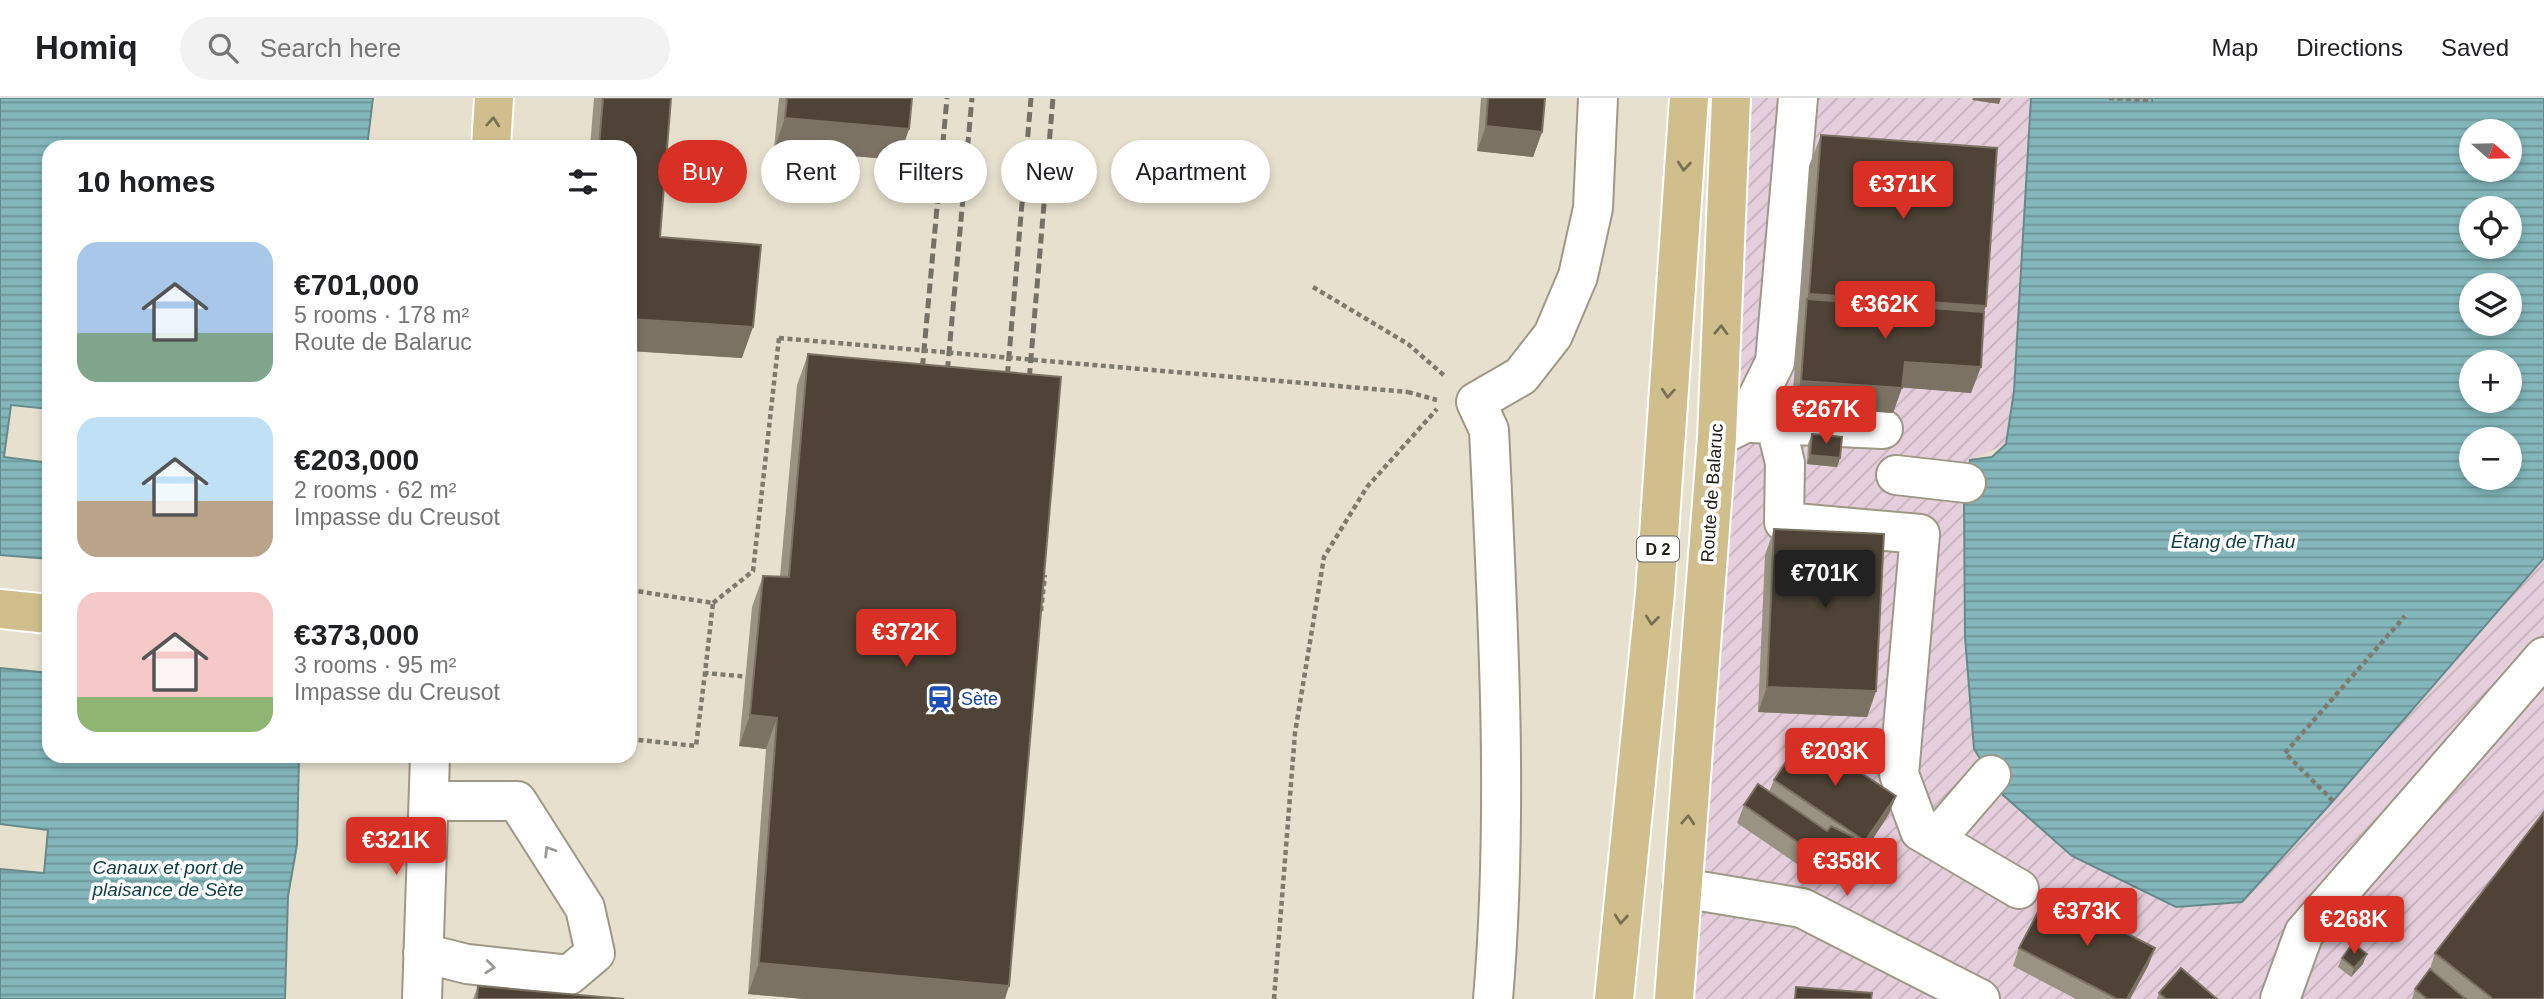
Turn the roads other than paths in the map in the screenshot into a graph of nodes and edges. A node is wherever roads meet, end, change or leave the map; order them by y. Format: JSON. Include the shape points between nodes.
{"nodes":[{"id":1,"x":470,"y":98,"type":"edge"},
{"id":2,"x":494,"y":98,"type":"edge"},
{"id":3,"x":1598,"y":98,"type":"edge"},
{"id":4,"x":1689,"y":98,"type":"edge"},
{"id":5,"x":1731,"y":98,"type":"edge"},
{"id":6,"x":1798,"y":98,"type":"edge"},
{"id":7,"x":467,"y":140,"type":"edge"},
{"id":8,"x":491,"y":140,"type":"edge"},
{"id":9,"x":1746,"y":427,"type":"junction"},
{"id":10,"x":1883,"y":429,"type":"dead end"},
{"id":11,"x":1896,"y":475,"type":"dead end"},
{"id":12,"x":1966,"y":483,"type":"dead end"},
{"id":13,"x":0,"y":609,"type":"edge"},
{"id":14,"x":42,"y":613,"type":"edge"},
{"id":15,"x":2544,"y":657,"type":"edge"},
{"id":16,"x":430,"y":763,"type":"edge"},
{"id":17,"x":1991,"y":775,"type":"dead end"},
{"id":18,"x":429,"y":801,"type":"junction"},
{"id":19,"x":1935,"y":840,"type":"junction"},
{"id":20,"x":1624,"y":881,"type":"junction"},
{"id":21,"x":1682,"y":888,"type":"junction"},
{"id":22,"x":2019,"y":889,"type":"dead end"},
{"id":23,"x":423,"y":953,"type":"junction"},
{"id":24,"x":422,"y":999,"type":"edge"},
{"id":25,"x":1493,"y":999,"type":"edge"},
{"id":26,"x":1614,"y":999,"type":"edge"},
{"id":27,"x":1674,"y":999,"type":"edge"},
{"id":28,"x":1980,"y":999,"type":"edge"},
{"id":29,"x":2280,"y":999,"type":"edge"}],
"edges":[{"from":1,"to":7,"type":"main road"},
{"from":8,"to":2,"type":"main road","one_way":true},
{"from":3,"to":25,"type":"street","via":[[1593,208],[1578,276],[1553,335],[1521,376],[1463,403],[1489,430],[1499,694],[1500,921]]},
{"from":4,"to":20,"type":"main road","number":"D 2","one_way":true,"via":[[1655,593]]},
{"from":9,"to":5,"type":"main road","name":"Route de Balaruc","one_way":true},
{"from":6,"to":9,"type":"street","via":[[1775,362]]},
{"from":9,"to":10,"type":"street"},
{"from":9,"to":19,"type":"street","via":[[1785,463],[1784,522],[1920,534],[1899,774],[1920,831]]},
{"from":21,"to":9,"type":"main road","name":"Route de Balaruc","one_way":true},
{"from":11,"to":12,"type":"street"},
{"from":13,"to":14,"type":"main road"},
{"from":15,"to":29,"type":"street","via":[[2304,933]]},
{"from":16,"to":18,"type":"street"},
{"from":17,"to":19,"type":"street"},
{"from":18,"to":23,"type":"street"},
{"from":23,"to":18,"type":"street","one_way":true,"via":[[467,964],[569,975],[595,953],[585,908],[517,801]]},
{"from":19,"to":22,"type":"street"},
{"from":20,"to":21,"type":"main road"},
{"from":20,"to":26,"type":"main road","number":"D 2","one_way":true},
{"from":21,"to":27,"type":"main road","name":"Route de Balaruc"},
{"from":21,"to":28,"type":"street","via":[[1802,908]]},
{"from":23,"to":24,"type":"street"}]}
